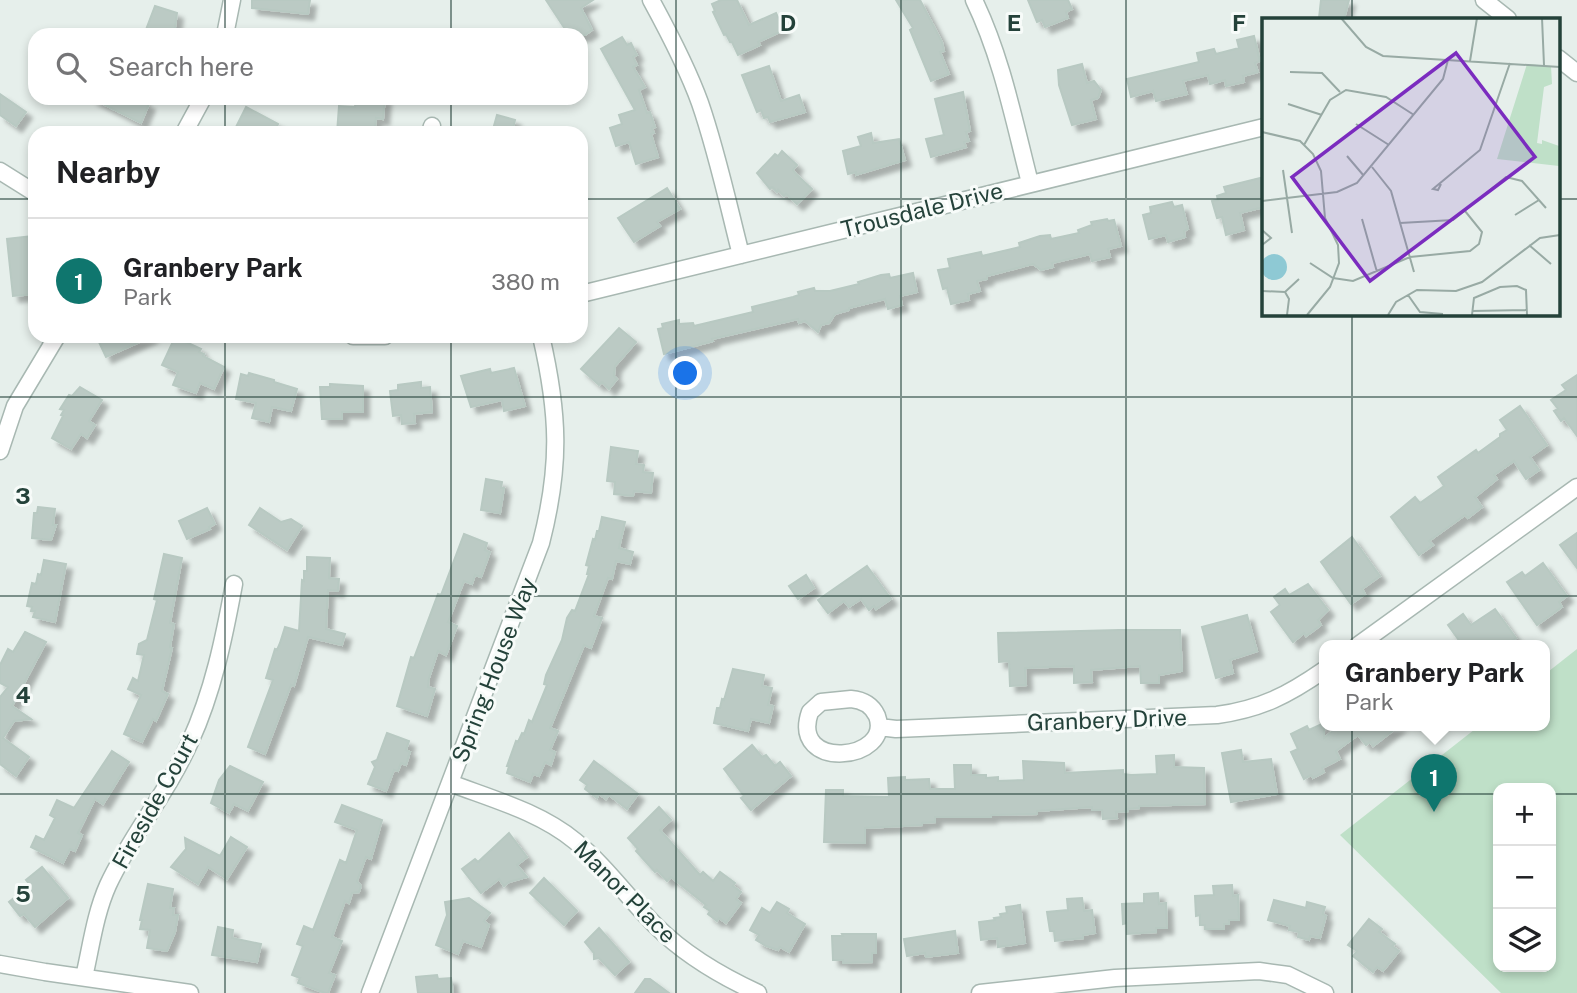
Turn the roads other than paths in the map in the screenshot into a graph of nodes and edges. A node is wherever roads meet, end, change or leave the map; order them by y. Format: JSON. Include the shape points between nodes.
{"nodes":[{"id":1,"x":232,"y":0,"type":"edge"},
{"id":2,"x":651,"y":0,"type":"edge"},
{"id":3,"x":974,"y":0,"type":"edge"},
{"id":4,"x":1487,"y":9,"type":"edge"},
{"id":5,"x":1506,"y":18,"type":"edge"},
{"id":6,"x":226,"y":28,"type":"edge"},
{"id":7,"x":1560,"y":60,"type":"edge"},
{"id":8,"x":1577,"y":73,"type":"edge"},
{"id":9,"x":199,"y":105,"type":"edge"},
{"id":10,"x":188,"y":126,"type":"edge"},
{"id":11,"x":1262,"y":127,"type":"edge"},
{"id":12,"x":0,"y":170,"type":"edge"},
{"id":13,"x":1030,"y":183,"type":"junction"},
{"id":14,"x":28,"y":188,"type":"edge"},
{"id":15,"x":741,"y":255,"type":"junction"},
{"id":16,"x":588,"y":292,"type":"edge"},
{"id":17,"x":53,"y":343,"type":"edge"},
{"id":18,"x":543,"y":343,"type":"edge"},
{"id":19,"x":0,"y":451,"type":"edge"},
{"id":20,"x":1577,"y":486,"type":"edge"},
{"id":21,"x":234,"y":584,"type":"dead end"},
{"id":22,"x":1365,"y":640,"type":"edge"},
{"id":23,"x":1319,"y":673,"type":"edge"},
{"id":24,"x":879,"y":727,"type":"junction"},
{"id":25,"x":450,"y":783,"type":"junction"},
{"id":26,"x":0,"y":964,"type":"edge"},
{"id":27,"x":84,"y":977,"type":"junction"},
{"id":28,"x":190,"y":993,"type":"edge"},
{"id":29,"x":370,"y":993,"type":"edge"},
{"id":30,"x":758,"y":993,"type":"edge"},
{"id":31,"x":980,"y":993,"type":"edge"},
{"id":32,"x":1325,"y":993,"type":"edge"}],
"edges":[{"from":1,"to":6,"type":"street"},
{"from":2,"to":15,"type":"street","via":[[700,102]]},
{"from":3,"to":13,"type":"street","via":[[1002,74]]},
{"from":4,"to":5,"type":"street"},
{"from":7,"to":8,"type":"street"},
{"from":9,"to":10,"type":"street"},
{"from":11,"to":13,"type":"street","name":"Trousdale Drive"},
{"from":12,"to":14,"type":"street"},
{"from":13,"to":15,"type":"street","name":"Trousdale Drive"},
{"from":15,"to":16,"type":"street","name":"Trousdale Drive"},
{"from":17,"to":19,"type":"street","via":[[15,406]]},
{"from":18,"to":25,"type":"street","name":"Spring House Way","via":[[557,438],[546,524]]},
{"from":20,"to":22,"type":"street"},
{"from":21,"to":27,"type":"street","name":"Fireside Court","via":[[199,722],[108,886]]},
{"from":23,"to":24,"type":"street","name":"Granbery Drive","via":[[1269,703],[1228,714]]},
{"from":24,"to":24,"type":"street","via":[[871,707],[851,699],[817,705],[807,725],[815,746],[834,753],[865,749]]},
{"from":25,"to":29,"type":"street","name":"Spring House Way"},
{"from":25,"to":30,"type":"street","name":"Manor Place","via":[[533,816],[567,835],[675,942],[713,970]]},
{"from":26,"to":27,"type":"street"},
{"from":27,"to":28,"type":"street"},
{"from":31,"to":32,"type":"street","via":[[1115,978],[1248,971],[1288,975]]}]}
